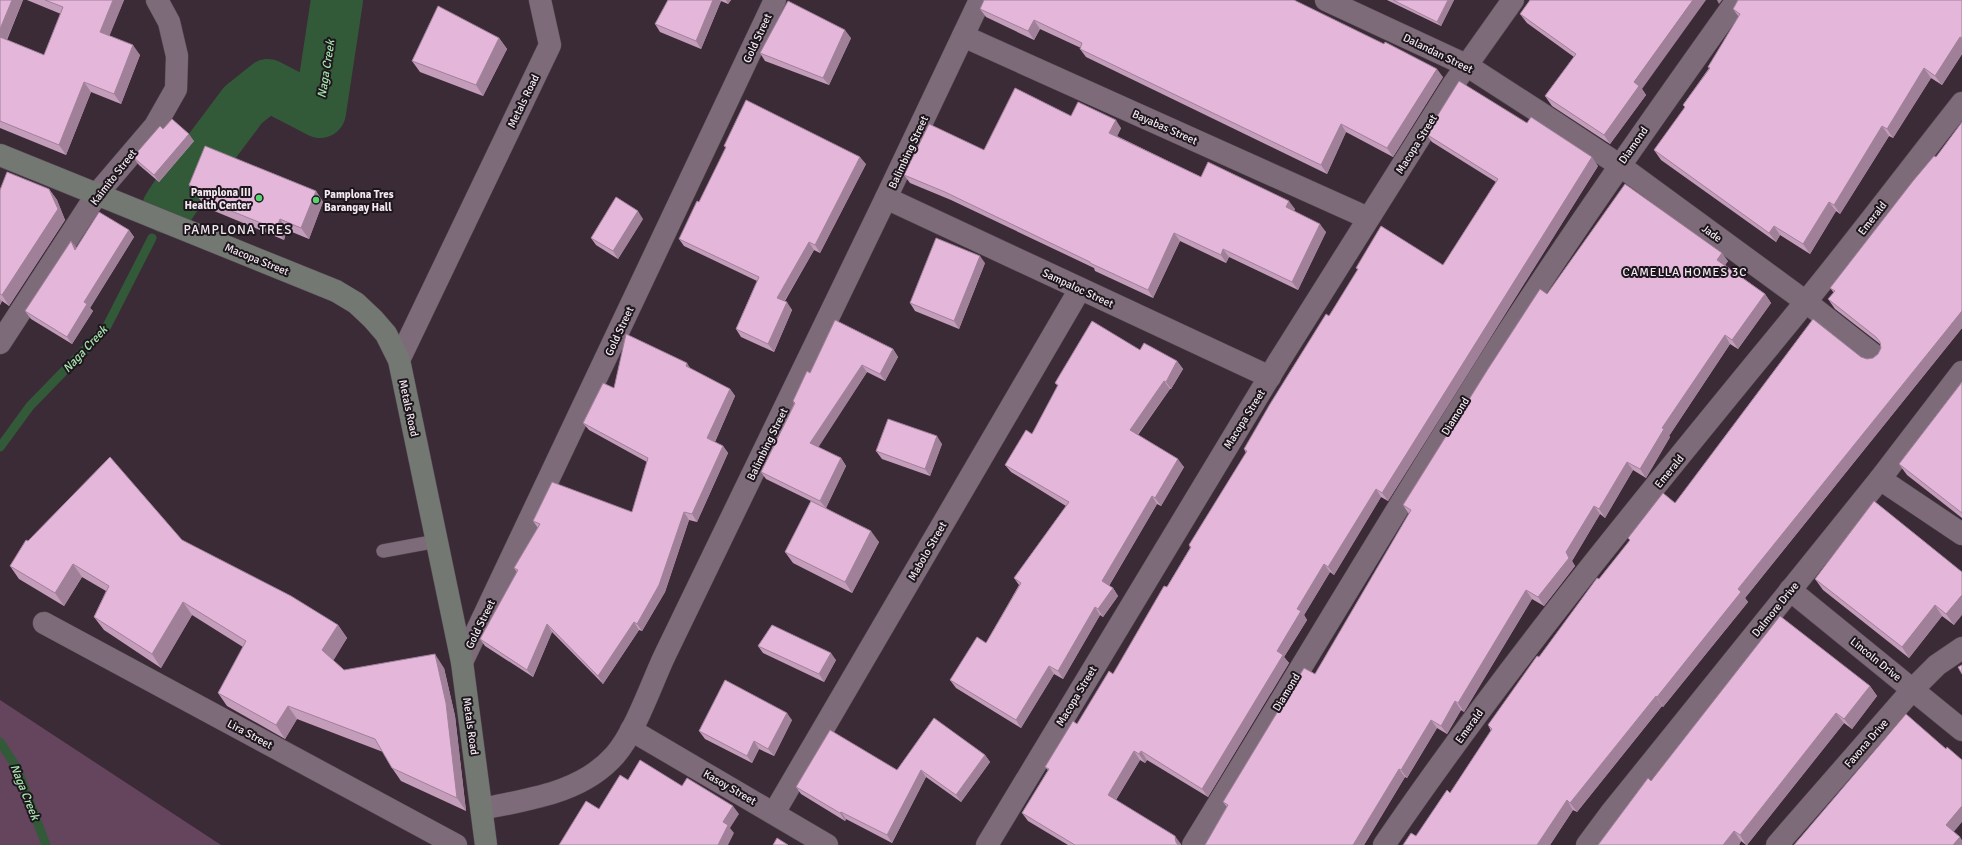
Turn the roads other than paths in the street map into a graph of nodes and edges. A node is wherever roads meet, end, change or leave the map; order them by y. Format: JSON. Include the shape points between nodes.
{"nodes":[{"id":1,"x":157,"y":0,"type":"edge"},
{"id":2,"x":540,"y":0,"type":"edge"},
{"id":3,"x":775,"y":0,"type":"edge"},
{"id":4,"x":980,"y":0,"type":"edge"},
{"id":5,"x":1326,"y":0,"type":"edge"},
{"id":6,"x":1513,"y":0,"type":"edge"},
{"id":7,"x":1737,"y":0,"type":"edge"},
{"id":8,"x":962,"y":36,"type":"junction"},
{"id":9,"x":1466,"y":66,"type":"junction"},
{"id":10,"x":1962,"y":103,"type":"edge"},
{"id":11,"x":1545,"y":116,"type":"joint"},
{"id":12,"x":0,"y":155,"type":"edge"},
{"id":13,"x":1619,"y":165,"type":"junction"},
{"id":14,"x":98,"y":194,"type":"junction"},
{"id":15,"x":886,"y":198,"type":"junction"},
{"id":16,"x":1368,"y":218,"type":"junction"},
{"id":17,"x":1080,"y":289,"type":"junction"},
{"id":18,"x":1806,"y":302,"type":"junction"},
{"id":19,"x":0,"y":343,"type":"edge"},
{"id":20,"x":1875,"y":356,"type":"edge"},
{"id":21,"x":399,"y":360,"type":"junction"},
{"id":22,"x":1962,"y":372,"type":"edge"},
{"id":23,"x":1270,"y":377,"type":"junction"},
{"id":24,"x":1880,"y":479,"type":"junction"},
{"id":25,"x":1962,"y":534,"type":"edge"},
{"id":26,"x":437,"y":541,"type":"junction"},
{"id":27,"x":383,"y":551,"type":"dead end"},
{"id":28,"x":1790,"y":590,"type":"junction"},
{"id":29,"x":44,"y":623,"type":"dead end"},
{"id":30,"x":1962,"y":648,"type":"edge"},
{"id":31,"x":462,"y":662,"type":"junction"},
{"id":32,"x":1913,"y":689,"type":"junction"},
{"id":33,"x":631,"y":730,"type":"junction"},
{"id":34,"x":1962,"y":730,"type":"edge"},
{"id":35,"x":482,"y":809,"type":"junction"},
{"id":36,"x":774,"y":812,"type":"junction"},
{"id":37,"x":456,"y":845,"type":"edge"},
{"id":38,"x":486,"y":845,"type":"edge"},
{"id":39,"x":827,"y":845,"type":"edge"},
{"id":40,"x":987,"y":845,"type":"edge"},
{"id":41,"x":1193,"y":845,"type":"edge"},
{"id":42,"x":1384,"y":845,"type":"edge"},
{"id":43,"x":1587,"y":845,"type":"edge"},
{"id":44,"x":1778,"y":845,"type":"edge"}],
"edges":[{"from":1,"to":14,"type":"street","name":"Kaimito Street","via":[[169,22],[177,56],[176,89],[155,126]]},
{"from":2,"to":21,"type":"street","name":"Metals Road","via":[[550,45]]},
{"from":3,"to":31,"type":"street","name":"Gold Street"},
{"from":4,"to":8,"type":"street","name":"Balimbing Street"},
{"from":5,"to":9,"type":"street","name":"Dalandan Street"},
{"from":6,"to":9,"type":"street","name":"Macopa Street"},
{"from":7,"to":13,"type":"street","name":"Diamond"},
{"from":8,"to":15,"type":"street","name":"Balimbing Street"},
{"from":8,"to":16,"type":"street","name":"Bayabas Street"},
{"from":9,"to":11,"type":"street","name":"Dalandan Street"},
{"from":9,"to":16,"type":"street","name":"Macopa Street"},
{"from":10,"to":18,"type":"street","name":"Emerald"},
{"from":11,"to":13,"type":"street","name":"Jade"},
{"from":12,"to":14,"type":"street","name":"Macopa Street"},
{"from":13,"to":18,"type":"street","name":"Jade"},
{"from":13,"to":41,"type":"street","name":"Diamond","via":[[1482,373]]},
{"from":14,"to":19,"type":"street","name":"Kaimito Street"},
{"from":14,"to":21,"type":"street","name":"Macopa Street","via":[[336,291],[373,319],[386,334]]},
{"from":15,"to":17,"type":"street","name":"Sampaloc Street"},
{"from":15,"to":33,"type":"street","name":"Balimbing Street"},
{"from":16,"to":23,"type":"street","name":"Macopa Street"},
{"from":17,"to":23,"type":"street","name":"Sampaloc Street"},
{"from":17,"to":36,"type":"street","name":"Mabolo Street"},
{"from":18,"to":20,"type":"street","name":"Jade"},
{"from":18,"to":42,"type":"street","name":"Emerald","via":[[1504,677]]},
{"from":21,"to":26,"type":"street","name":"Metals Road"},
{"from":22,"to":24,"type":"street","name":"Dalmore Drive"},
{"from":23,"to":40,"type":"street","name":"Macopa Street"},
{"from":24,"to":25,"type":"street"},
{"from":24,"to":28,"type":"street","name":"Dalmore Drive"},
{"from":26,"to":27,"type":"lane"},
{"from":26,"to":31,"type":"street","name":"Metals Road"},
{"from":28,"to":32,"type":"street","name":"Lincoln Drive"},
{"from":28,"to":43,"type":"street","name":"Dalmore Drive"},
{"from":29,"to":37,"type":"street","name":"Lira Street"},
{"from":30,"to":32,"type":"street","name":"Favona Drive","via":[[1937,665]]},
{"from":31,"to":35,"type":"street","name":"Metals Road"},
{"from":32,"to":34,"type":"street","name":"Lincoln Drive"},
{"from":32,"to":44,"type":"street","name":"Favona Drive"},
{"from":33,"to":35,"type":"street","name":"Balimbing Street","via":[[615,755],[588,778],[554,793]]},
{"from":33,"to":36,"type":"street","name":"Kasoy Street"},
{"from":35,"to":38,"type":"street","name":"Metals Road"},
{"from":36,"to":39,"type":"street","name":"Kasoy Street"}]}
